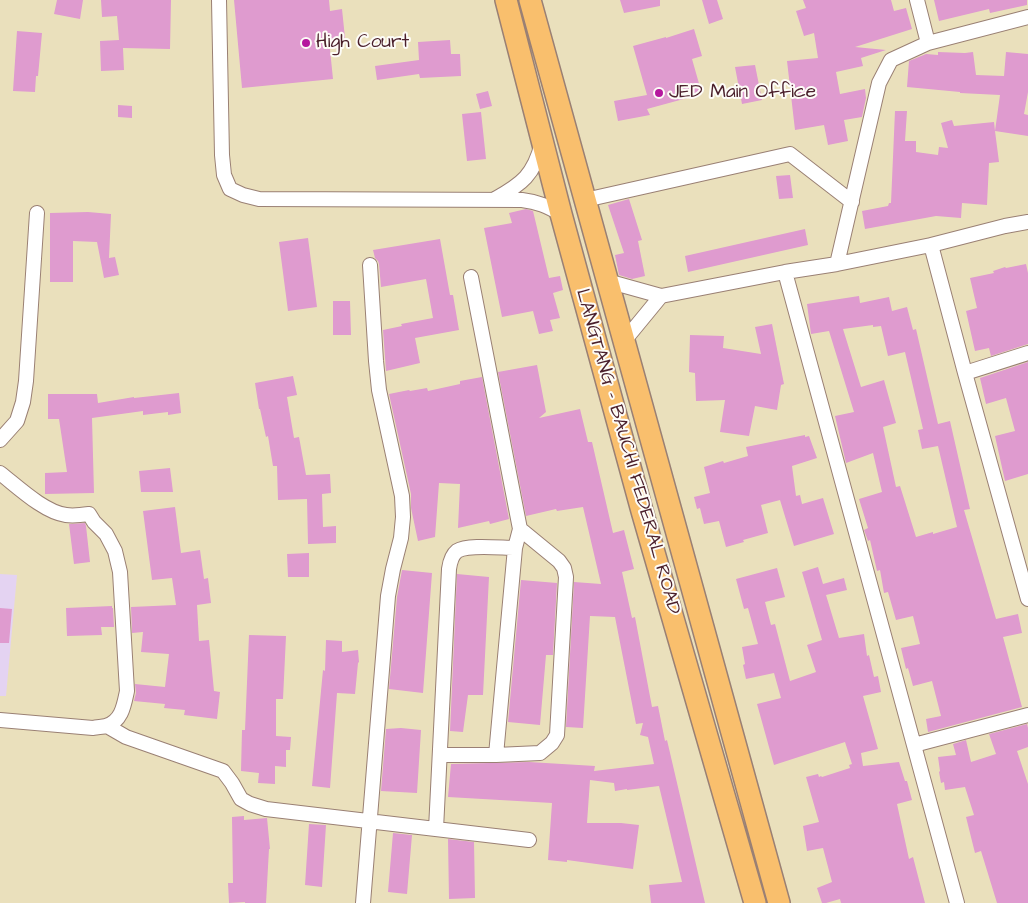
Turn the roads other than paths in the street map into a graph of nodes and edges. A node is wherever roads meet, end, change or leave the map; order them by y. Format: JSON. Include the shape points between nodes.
{"nodes":[{"id":1,"x":218,"y":0,"type":"edge"},
{"id":2,"x":506,"y":0,"type":"edge"},
{"id":3,"x":530,"y":0,"type":"edge"},
{"id":4,"x":917,"y":0,"type":"edge"},
{"id":5,"x":1028,"y":17,"type":"edge"},
{"id":6,"x":928,"y":43,"type":"junction"},
{"id":7,"x":557,"y":96,"type":"junction"},
{"id":8,"x":532,"y":102,"type":"junction"},
{"id":9,"x":542,"y":141,"type":"junction"},
{"id":10,"x":494,"y":199,"type":"junction"},
{"id":11,"x":585,"y":200,"type":"junction"},
{"id":12,"x":852,"y":202,"type":"junction"},
{"id":13,"x":37,"y":214,"type":"dead end"},
{"id":14,"x":561,"y":214,"type":"junction"},
{"id":15,"x":1028,"y":222,"type":"edge"},
{"id":16,"x":931,"y":245,"type":"junction"},
{"id":17,"x":837,"y":264,"type":"junction"},
{"id":18,"x":370,"y":265,"type":"dead end"},
{"id":19,"x":785,"y":272,"type":"junction"},
{"id":20,"x":471,"y":277,"type":"dead end"},
{"id":21,"x":607,"y":281,"type":"junction"},
{"id":22,"x":661,"y":296,"type":"junction"},
{"id":23,"x":624,"y":341,"type":"junction"},
{"id":24,"x":1028,"y":353,"type":"edge"},
{"id":25,"x":965,"y":373,"type":"junction"},
{"id":26,"x":0,"y":440,"type":"edge"},
{"id":27,"x":0,"y":473,"type":"edge"},
{"id":28,"x":668,"y":504,"type":"junction"},
{"id":29,"x":642,"y":511,"type":"junction"},
{"id":30,"x":520,"y":529,"type":"junction"},
{"id":31,"x":516,"y":548,"type":"junction"},
{"id":32,"x":1028,"y":599,"type":"edge"},
{"id":33,"x":1028,"y":715,"type":"edge"},
{"id":34,"x":0,"y":720,"type":"edge"},
{"id":35,"x":107,"y":726,"type":"junction"},
{"id":36,"x":914,"y":746,"type":"junction"},
{"id":37,"x":440,"y":754,"type":"junction"},
{"id":38,"x":496,"y":755,"type":"junction"},
{"id":39,"x":370,"y":821,"type":"junction"},
{"id":40,"x":436,"y":829,"type":"junction"},
{"id":41,"x":529,"y":840,"type":"dead end"},
{"id":42,"x":363,"y":903,"type":"edge"},
{"id":43,"x":755,"y":903,"type":"edge"},
{"id":44,"x":779,"y":903,"type":"edge"},
{"id":45,"x":957,"y":903,"type":"edge"}],
"edges":[{"from":1,"to":10,"type":"street","via":[[222,155],[224,175],[230,189],[259,199]]},
{"from":2,"to":8,"type":"main road","name":"LANGTANG - BAUCHI FEDERAL ROAD"},
{"from":3,"to":7,"type":"main road","name":"LANGTANG - BAUCHI FEDERAL ROAD"},
{"from":4,"to":6,"type":"street"},
{"from":5,"to":6,"type":"street"},
{"from":6,"to":12,"type":"street","via":[[891,60],[879,83]]},
{"from":7,"to":8,"type":"main road"},
{"from":7,"to":11,"type":"main road","name":"LANGTANG - BAUCHI FEDERAL ROAD"},
{"from":8,"to":9,"type":"main road","name":"LANGTANG - BAUCHI FEDERAL ROAD"},
{"from":9,"to":10,"type":"street","via":[[534,166],[524,180]]},
{"from":9,"to":14,"type":"main road","name":"LANGTANG - BAUCHI FEDERAL ROAD"},
{"from":10,"to":14,"type":"street","via":[[536,202]]},
{"from":11,"to":12,"type":"street","via":[[790,154]]},
{"from":11,"to":21,"type":"main road","name":"LANGTANG - BAUCHI FEDERAL ROAD"},
{"from":12,"to":17,"type":"street"},
{"from":13,"to":26,"type":"street","via":[[23,402],[17,422]]},
{"from":14,"to":29,"type":"main road","name":"LANGTANG - BAUCHI FEDERAL ROAD"},
{"from":15,"to":16,"type":"street"},
{"from":16,"to":17,"type":"street"},
{"from":16,"to":25,"type":"street"},
{"from":17,"to":19,"type":"street"},
{"from":18,"to":39,"type":"street","via":[[376,361],[404,517],[388,596]]},
{"from":19,"to":22,"type":"street"},
{"from":19,"to":36,"type":"street"},
{"from":20,"to":30,"type":"street"},
{"from":21,"to":22,"type":"street"},
{"from":21,"to":23,"type":"main road","name":"LANGTANG - BAUCHI FEDERAL ROAD"},
{"from":22,"to":23,"type":"street"},
{"from":23,"to":28,"type":"main road","name":"LANGTANG - BAUCHI FEDERAL ROAD"},
{"from":24,"to":25,"type":"street"},
{"from":25,"to":32,"type":"street"},
{"from":27,"to":35,"type":"street","via":[[43,507],[66,516],[89,514],[115,551],[120,572],[127,691],[119,717]]},
{"from":28,"to":29,"type":"main road"},
{"from":28,"to":44,"type":"main road","name":"LANGTANG - BAUCHI FEDERAL ROAD"},
{"from":29,"to":43,"type":"main road","name":"LANGTANG - BAUCHI FEDERAL ROAD"},
{"from":30,"to":31,"type":"street"},
{"from":30,"to":38,"type":"street","via":[[559,561],[566,576],[557,736],[540,753]]},
{"from":31,"to":37,"type":"street","via":[[466,547],[456,552],[451,560]]},
{"from":31,"to":38,"type":"street"},
{"from":33,"to":36,"type":"street"},
{"from":34,"to":35,"type":"street","via":[[94,728]]},
{"from":35,"to":39,"type":"street","via":[[126,737],[223,771],[241,799],[250,804]]},
{"from":36,"to":45,"type":"street"},
{"from":37,"to":38,"type":"street"},
{"from":37,"to":40,"type":"street"},
{"from":39,"to":40,"type":"street"},
{"from":39,"to":42,"type":"street"},
{"from":40,"to":41,"type":"street"}]}
